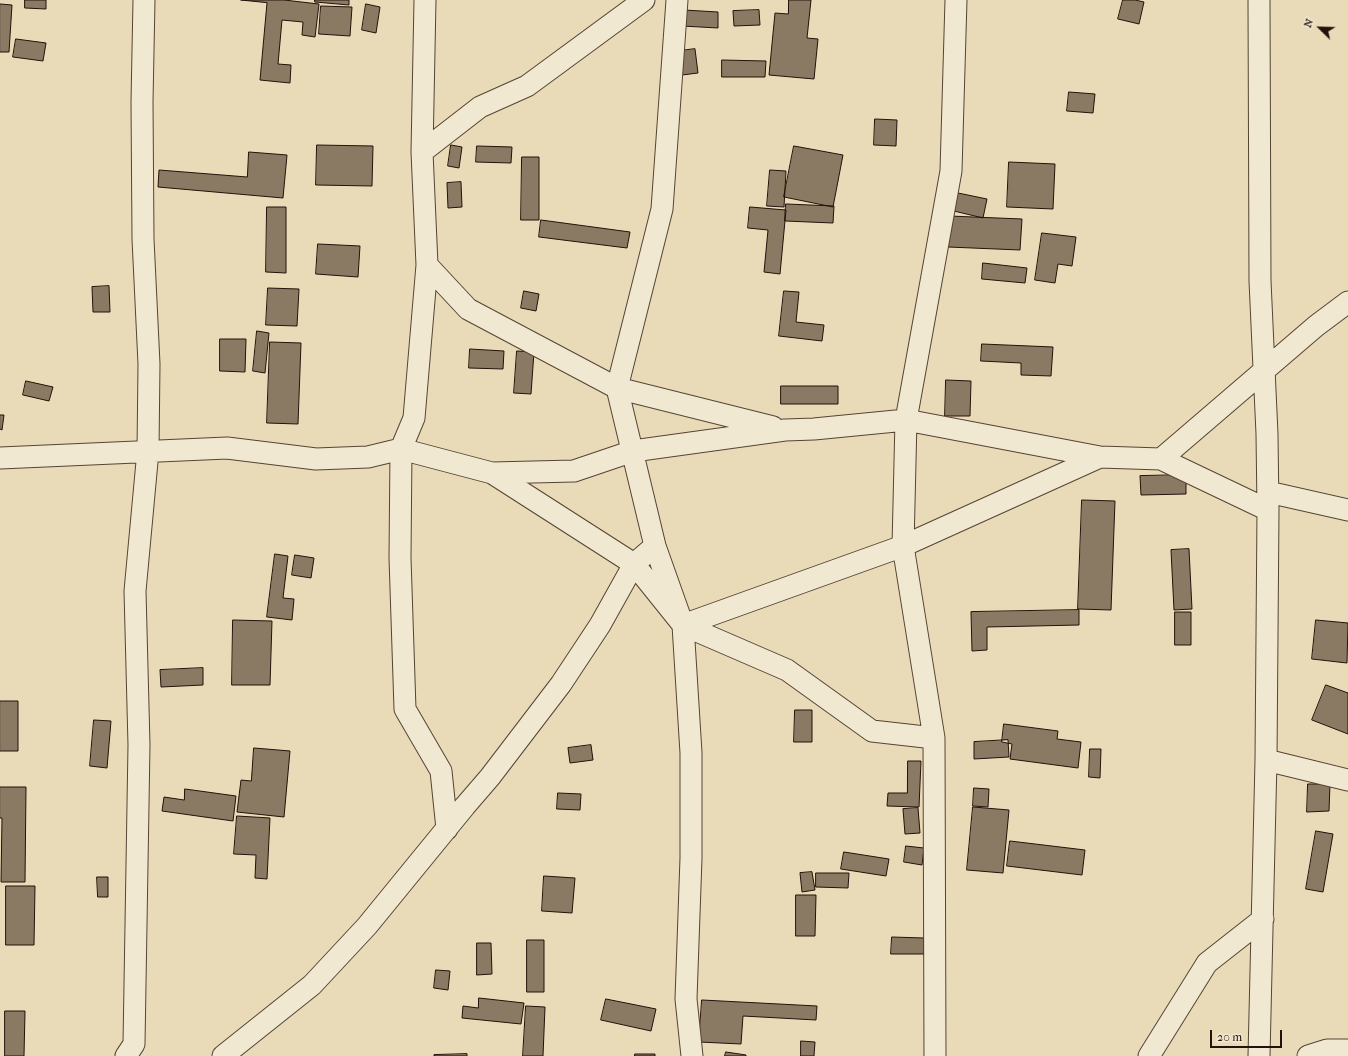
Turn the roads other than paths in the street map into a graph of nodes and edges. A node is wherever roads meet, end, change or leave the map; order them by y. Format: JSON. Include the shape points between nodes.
{"nodes":[{"id":1,"x":144,"y":0,"type":"edge"},
{"id":2,"x":425,"y":0,"type":"edge"},
{"id":3,"x":644,"y":0,"type":"edge"},
{"id":4,"x":676,"y":0,"type":"edge"},
{"id":5,"x":956,"y":0,"type":"edge"},
{"id":6,"x":1259,"y":0,"type":"edge"},
{"id":7,"x":422,"y":152,"type":"junction"},
{"id":8,"x":427,"y":265,"type":"junction"},
{"id":9,"x":1348,"y":302,"type":"edge"},
{"id":10,"x":1264,"y":369,"type":"junction"},
{"id":11,"x":617,"y":388,"type":"junction"},
{"id":12,"x":906,"y":420,"type":"junction"},
{"id":13,"x":784,"y":430,"type":"junction"},
{"id":14,"x":401,"y":449,"type":"junction"},
{"id":15,"x":148,"y":451,"type":"junction"},
{"id":16,"x":633,"y":451,"type":"junction"},
{"id":17,"x":1100,"y":457,"type":"junction"},
{"id":18,"x":0,"y":458,"type":"edge"},
{"id":19,"x":1161,"y":459,"type":"junction"},
{"id":20,"x":492,"y":473,"type":"junction"},
{"id":21,"x":1268,"y":501,"type":"junction"},
{"id":22,"x":1348,"y":510,"type":"edge"},
{"id":23,"x":655,"y":546,"type":"junction"},
{"id":24,"x":903,"y":546,"type":"junction"},
{"id":25,"x":634,"y":564,"type":"junction"},
{"id":26,"x":683,"y":625,"type":"junction"},
{"id":27,"x":934,"y":738,"type":"junction"},
{"id":28,"x":1266,"y":760,"type":"junction"},
{"id":29,"x":1348,"y":780,"type":"edge"},
{"id":30,"x":447,"y":829,"type":"junction"},
{"id":31,"x":1263,"y":919,"type":"junction"},
{"id":32,"x":1348,"y":1050,"type":"edge"},
{"id":33,"x":126,"y":1056,"type":"edge"},
{"id":34,"x":223,"y":1056,"type":"edge"},
{"id":35,"x":692,"y":1056,"type":"edge"},
{"id":36,"x":935,"y":1056,"type":"edge"},
{"id":37,"x":1149,"y":1056,"type":"edge"},
{"id":38,"x":1259,"y":1056,"type":"edge"},
{"id":39,"x":1308,"y":1056,"type":"edge"}],
"edges":[{"from":1,"to":15,"type":"street","via":[[142,231],[149,364]]},
{"from":2,"to":7,"type":"street"},
{"from":3,"to":7,"type":"street","via":[[527,86],[480,107]]},
{"from":4,"to":11,"type":"street","via":[[662,209]]},
{"from":5,"to":12,"type":"street","via":[[951,171]]},
{"from":6,"to":10,"type":"street","via":[[1260,281]]},
{"from":7,"to":8,"type":"street"},
{"from":8,"to":11,"type":"street","via":[[468,309]]},
{"from":8,"to":14,"type":"street","via":[[414,418]]},
{"from":9,"to":10,"type":"street"},
{"from":10,"to":19,"type":"street"},
{"from":10,"to":21,"type":"street"},
{"from":11,"to":13,"type":"street"},
{"from":11,"to":16,"type":"street"},
{"from":12,"to":13,"type":"street"},
{"from":12,"to":17,"type":"street"},
{"from":12,"to":24,"type":"street"},
{"from":13,"to":16,"type":"street"},
{"from":14,"to":15,"type":"street","via":[[368,457],[316,459],[227,448]]},
{"from":14,"to":20,"type":"street"},
{"from":14,"to":30,"type":"street","via":[[400,558],[405,709],[441,771]]},
{"from":15,"to":18,"type":"street"},
{"from":15,"to":33,"type":"street","via":[[135,591],[139,745],[134,1044]]},
{"from":16,"to":20,"type":"street","via":[[574,471]]},
{"from":16,"to":23,"type":"street"},
{"from":17,"to":19,"type":"street"},
{"from":17,"to":24,"type":"street"},
{"from":19,"to":21,"type":"street"},
{"from":20,"to":25,"type":"street"},
{"from":21,"to":22,"type":"street"},
{"from":21,"to":28,"type":"street"},
{"from":23,"to":25,"type":"street"},
{"from":23,"to":26,"type":"street"},
{"from":24,"to":26,"type":"street"},
{"from":24,"to":27,"type":"street"},
{"from":25,"to":26,"type":"street"},
{"from":25,"to":30,"type":"street","via":[[600,625],[561,684]]},
{"from":26,"to":27,"type":"street","via":[[787,670],[872,731]]},
{"from":26,"to":35,"type":"street","via":[[691,761],[691,858],[686,1000]]},
{"from":27,"to":36,"type":"street"},
{"from":28,"to":29,"type":"street"},
{"from":28,"to":31,"type":"street"},
{"from":30,"to":34,"type":"street","via":[[367,926],[312,985]]},
{"from":31,"to":37,"type":"street","via":[[1207,963]]},
{"from":31,"to":38,"type":"street"},
{"from":32,"to":39,"type":"street","via":[[1327,1050]]}]}
